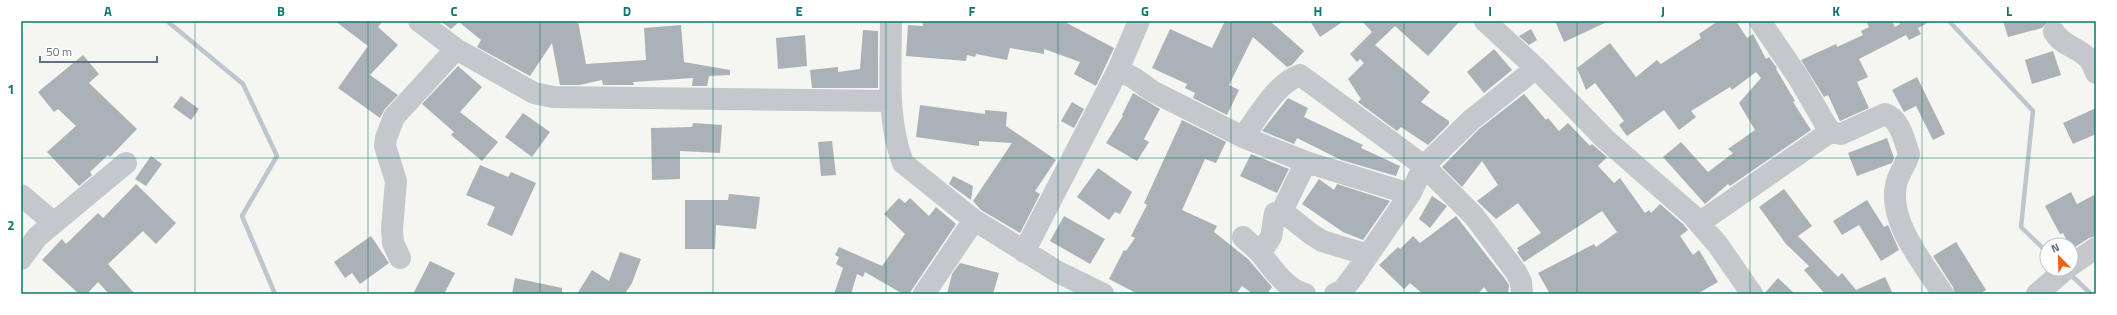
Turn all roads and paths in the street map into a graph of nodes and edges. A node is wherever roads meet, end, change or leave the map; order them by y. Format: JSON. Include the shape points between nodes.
{"nodes":[{"id":1,"x":419,"y":21,"type":"edge"},
{"id":2,"x":891,"y":21,"type":"edge"},
{"id":3,"x":1139,"y":21,"type":"edge"},
{"id":4,"x":1485,"y":21,"type":"edge"},
{"id":5,"x":1760,"y":21,"type":"edge"},
{"id":6,"x":2054,"y":32,"type":"dead end"},
{"id":7,"x":456,"y":48,"type":"junction"},
{"id":8,"x":1536,"y":68,"type":"junction"},
{"id":9,"x":1118,"y":70,"type":"junction"},
{"id":10,"x":2096,"y":73,"type":"edge"},
{"id":11,"x":891,"y":101,"type":"junction"},
{"id":12,"x":1830,"y":132,"type":"junction"},
{"id":13,"x":1243,"y":137,"type":"junction"},
{"id":14,"x":1306,"y":162,"type":"junction"},
{"id":15,"x":126,"y":163,"type":"dead end"},
{"id":16,"x":1424,"y":166,"type":"junction"},
{"id":17,"x":1410,"y":194,"type":"junction"},
{"id":18,"x":21,"y":195,"type":"edge"},
{"id":19,"x":1282,"y":211,"type":"junction"},
{"id":20,"x":974,"y":220,"type":"junction"},
{"id":21,"x":54,"y":223,"type":"junction"},
{"id":22,"x":1699,"y":223,"type":"junction"},
{"id":23,"x":1243,"y":237,"type":"dead end"},
{"id":24,"x":2096,"y":248,"type":"edge"},
{"id":25,"x":1024,"y":252,"type":"junction"},
{"id":26,"x":1260,"y":253,"type":"junction"},
{"id":27,"x":1368,"y":255,"type":"junction"},
{"id":28,"x":400,"y":258,"type":"dead end"},
{"id":29,"x":21,"y":259,"type":"edge"},
{"id":30,"x":2079,"y":260,"type":"edge"},
{"id":31,"x":2057,"y":277,"type":"edge"},
{"id":32,"x":924,"y":294,"type":"edge"},
{"id":33,"x":1103,"y":294,"type":"edge"},
{"id":34,"x":1305,"y":294,"type":"edge"},
{"id":35,"x":1335,"y":294,"type":"edge"},
{"id":36,"x":1522,"y":294,"type":"edge"},
{"id":37,"x":1752,"y":294,"type":"edge"},
{"id":38,"x":1943,"y":294,"type":"edge"},
{"id":39,"x":2037,"y":294,"type":"edge"}],
"edges":[{"from":1,"to":7,"type":"street"},
{"from":2,"to":11,"type":"street"},
{"from":3,"to":9,"type":"street"},
{"from":4,"to":8,"type":"street"},
{"from":5,"to":12,"type":"street","via":[[1798,77]]},
{"from":6,"to":10,"type":"street","via":[[2064,44],[2085,55]]},
{"from":7,"to":11,"type":"street","via":[[534,93],[553,97]]},
{"from":7,"to":28,"type":"street","via":[[394,117],[386,138],[385,146],[396,181],[393,243]]},
{"from":8,"to":16,"type":"street","via":[[1472,120]]},
{"from":8,"to":22,"type":"street","via":[[1604,139]]},
{"from":9,"to":13,"type":"street","via":[[1152,91]]},
{"from":9,"to":25,"type":"street"},
{"from":11,"to":20,"type":"street","via":[[903,163]]},
{"from":12,"to":22,"type":"street"},
{"from":12,"to":38,"type":"street","via":[[1842,134],[1885,114],[1891,116],[1898,124],[1908,154],[1896,186],[1895,205],[1899,224]]},
{"from":13,"to":14,"type":"street"},
{"from":13,"to":16,"type":"street","via":[[1280,88],[1290,78],[1300,75]]},
{"from":14,"to":17,"type":"street"},
{"from":14,"to":19,"type":"street"},
{"from":15,"to":21,"type":"street"},
{"from":16,"to":17,"type":"street"},
{"from":16,"to":36,"type":"street","via":[[1474,216],[1516,272],[1521,282]]},
{"from":17,"to":27,"type":"street"},
{"from":18,"to":21,"type":"street"},
{"from":19,"to":26,"type":"street","via":[[1275,213],[1271,237]]},
{"from":19,"to":27,"type":"street","via":[[1322,241]]},
{"from":20,"to":25,"type":"street"},
{"from":20,"to":32,"type":"street"},
{"from":21,"to":29,"type":"street","via":[[37,237]]},
{"from":22,"to":37,"type":"street","via":[[1718,245]]},
{"from":23,"to":26,"type":"street"},
{"from":24,"to":30,"type":"street"},
{"from":25,"to":33,"type":"street"},
{"from":26,"to":34,"type":"street","via":[[1279,278],[1297,292]]},
{"from":27,"to":35,"type":"street","via":[[1343,290]]},
{"from":31,"to":39,"type":"street"}]}
